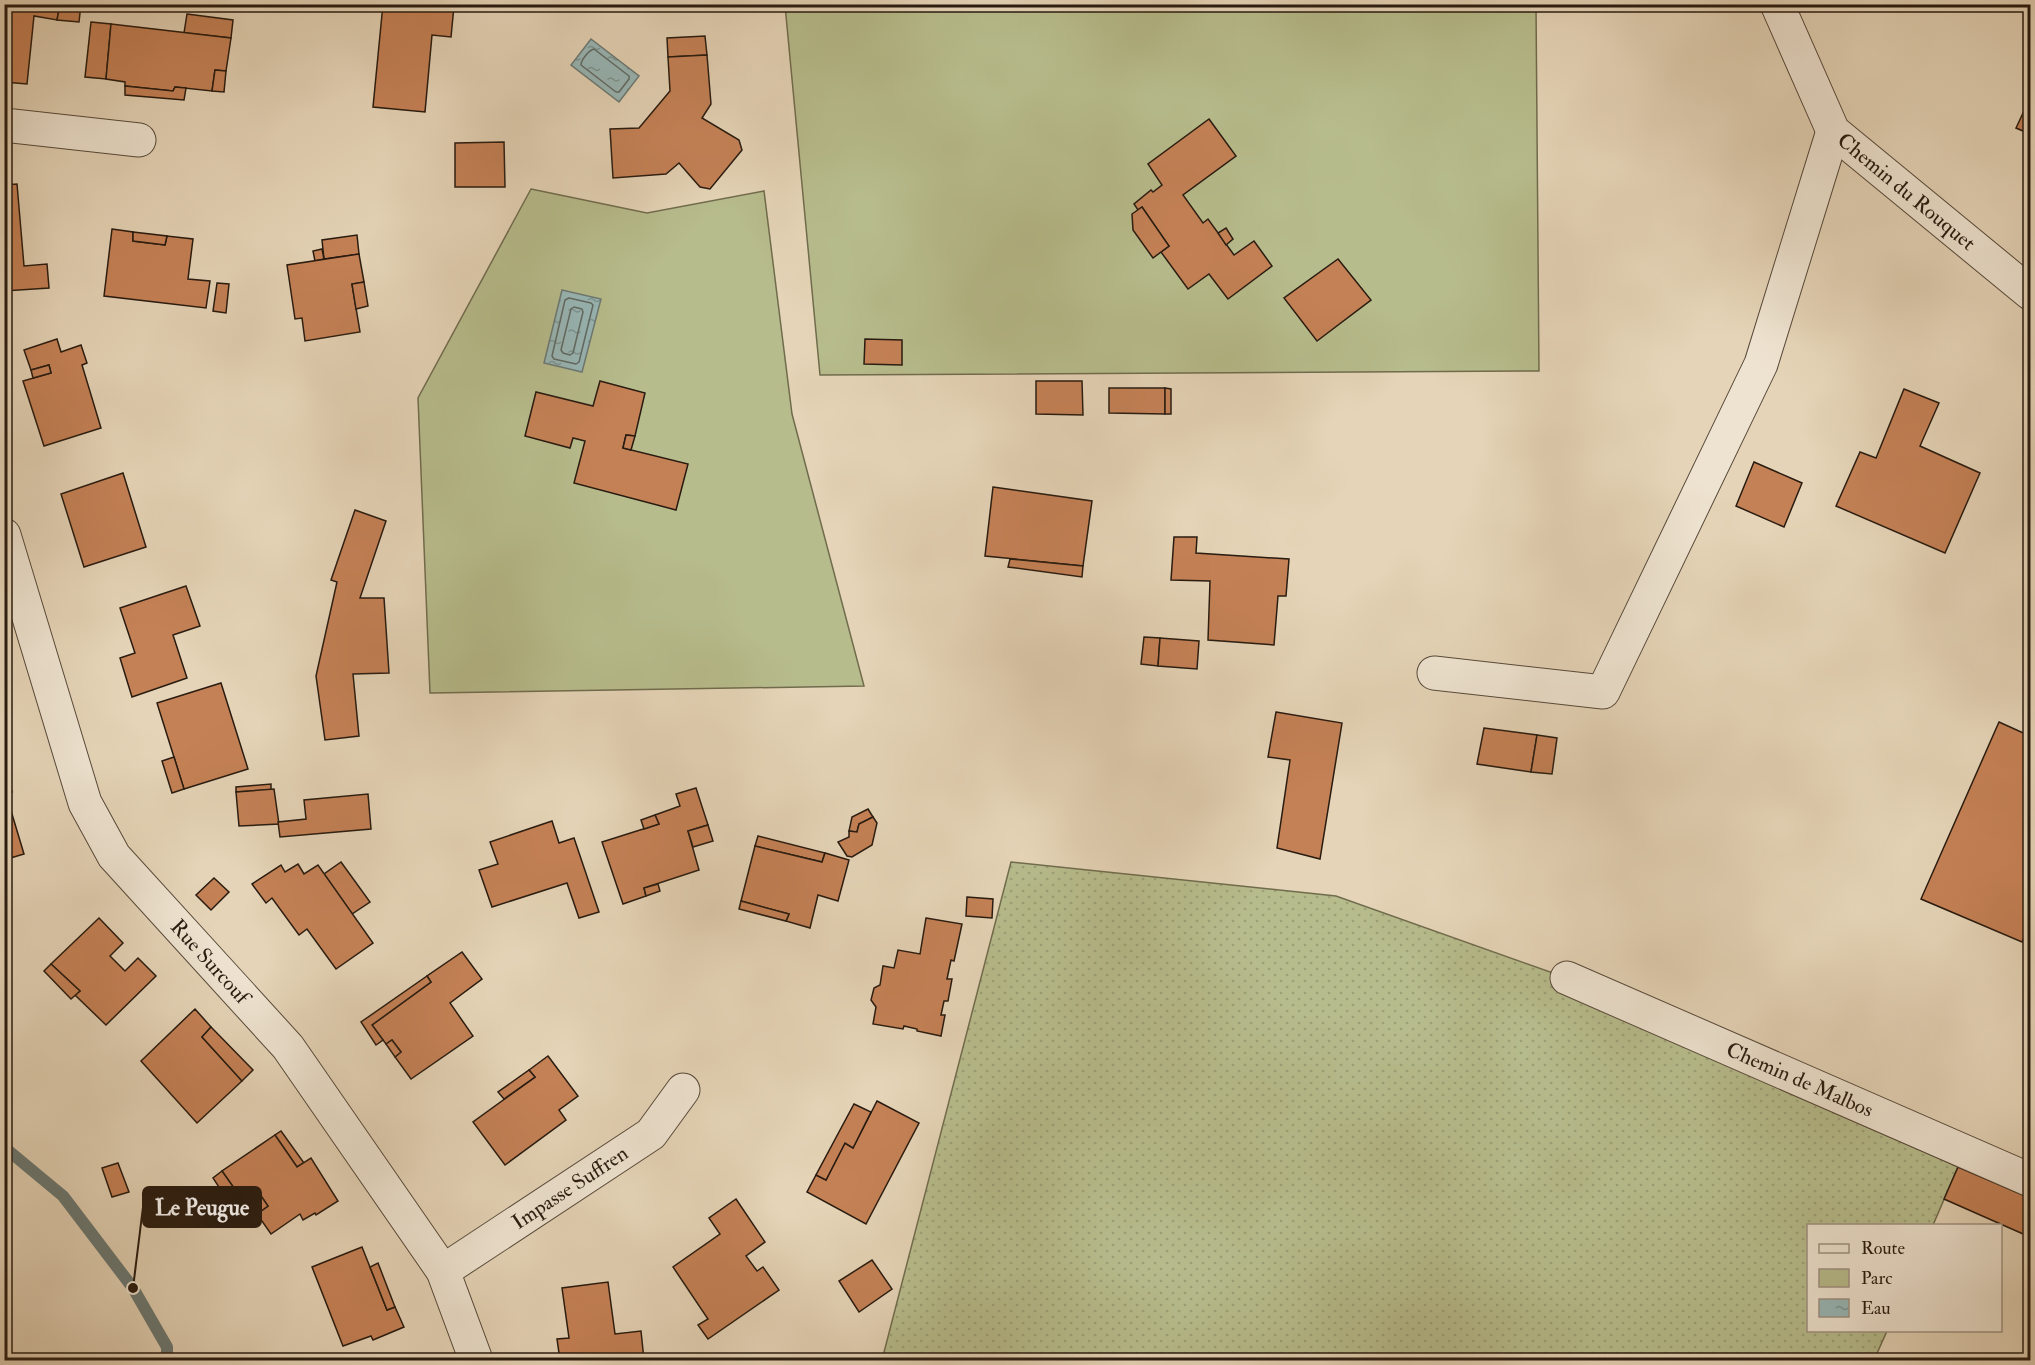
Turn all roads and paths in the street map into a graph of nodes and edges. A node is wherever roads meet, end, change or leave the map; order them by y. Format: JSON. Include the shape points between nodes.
{"nodes":[{"id":1,"x":1777,"y":4,"type":"edge"},
{"id":2,"x":4,"y":125,"type":"edge"},
{"id":3,"x":1833,"y":131,"type":"junction"},
{"id":4,"x":139,"y":140,"type":"dead end"},
{"id":5,"x":2031,"y":294,"type":"edge"},
{"id":6,"x":4,"y":535,"type":"edge"},
{"id":7,"x":1434,"y":673,"type":"dead end"},
{"id":8,"x":1568,"y":978,"type":"dead end"},
{"id":9,"x":682,"y":1090,"type":"dead end"},
{"id":10,"x":2031,"y":1180,"type":"edge"},
{"id":11,"x":443,"y":1271,"type":"junction"},
{"id":12,"x":476,"y":1360,"type":"edge"}],
"edges":[{"from":1,"to":3,"type":"street","name":"Chemin du Rouquet"},
{"from":2,"to":4,"type":"street"},
{"from":3,"to":5,"type":"street","name":"Chemin du Rouquet"},
{"from":3,"to":7,"type":"street","via":[[1761,364],[1603,692]]},
{"from":6,"to":11,"type":"street","name":"Rue Surcouf","via":[[85,803],[114,856],[288,1047]]},
{"from":8,"to":10,"type":"street","name":"Chemin de Malbos"},
{"from":9,"to":11,"type":"street","name":"Impasse Suffren","via":[[651,1134]]},
{"from":11,"to":12,"type":"street","name":"Rue Surcouf"}]}
